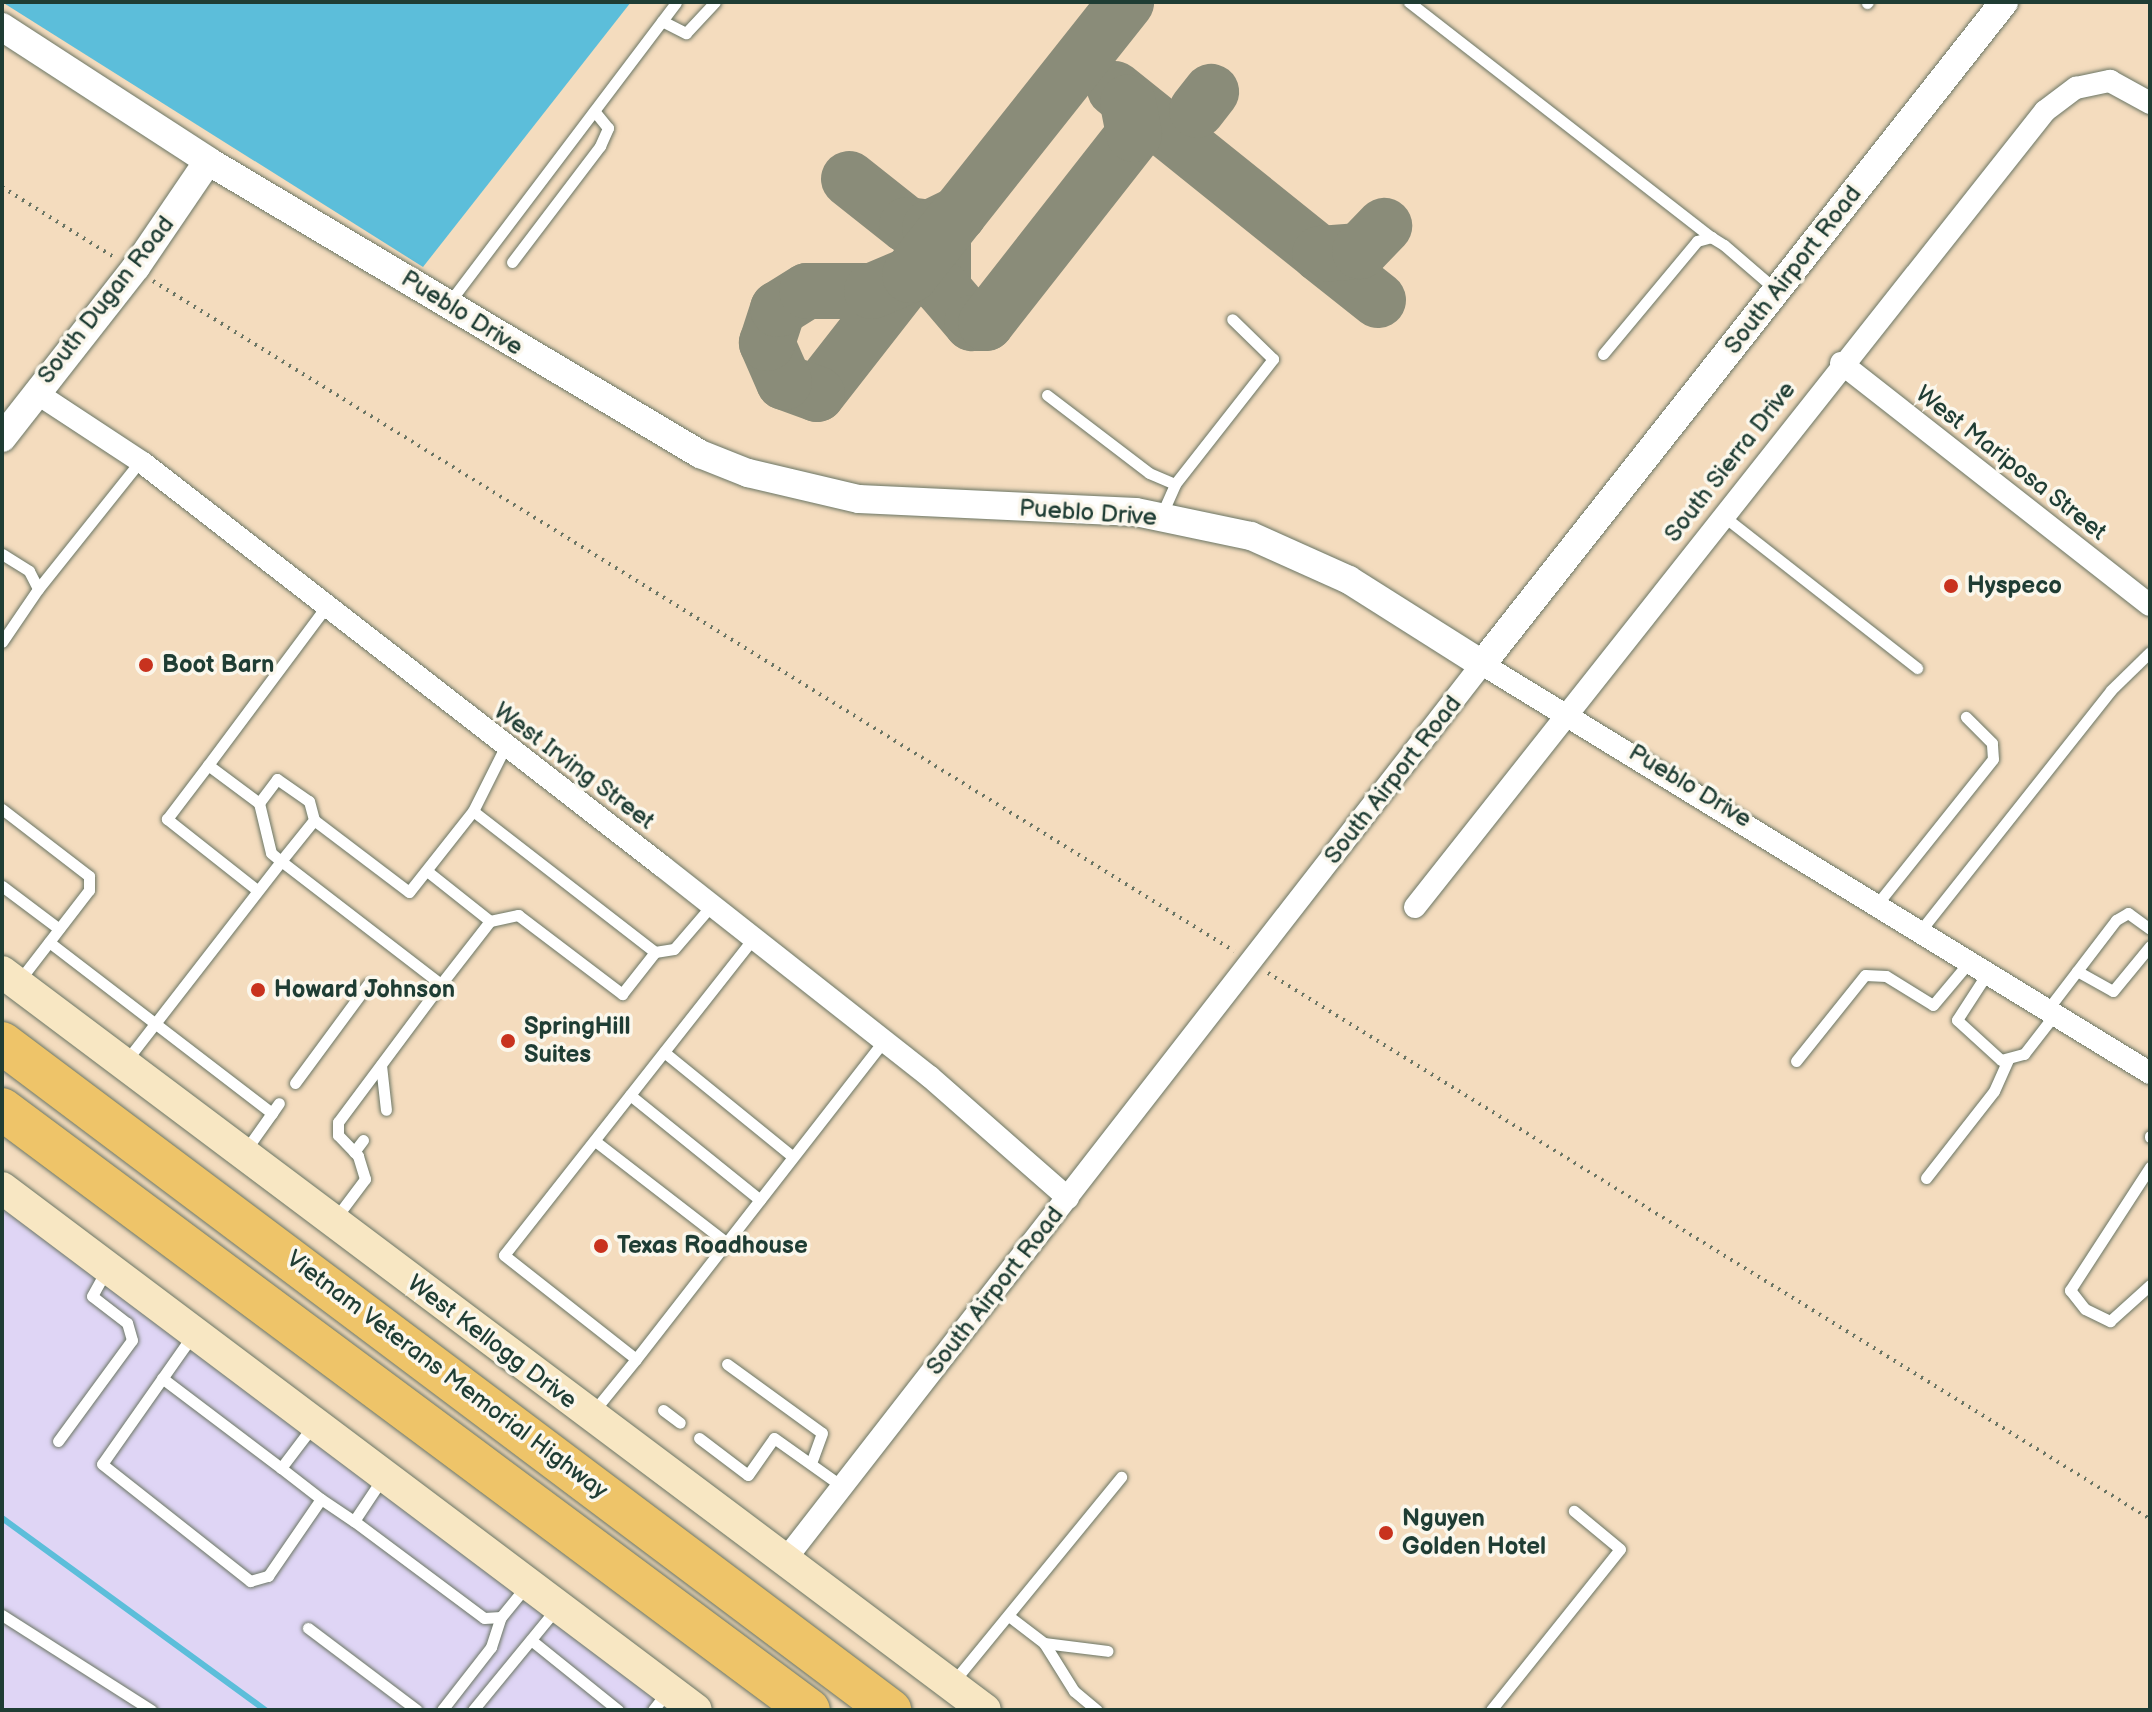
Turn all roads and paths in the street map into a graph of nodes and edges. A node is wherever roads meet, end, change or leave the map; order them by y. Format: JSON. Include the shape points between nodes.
{"nodes":[{"id":1,"x":676,"y":2,"type":"edge"},
{"id":2,"x":715,"y":2,"type":"edge"},
{"id":3,"x":1409,"y":2,"type":"edge"},
{"id":4,"x":2004,"y":2,"type":"edge"},
{"id":5,"x":662,"y":21,"type":"junction"},
{"id":6,"x":2,"y":27,"type":"edge"},
{"id":7,"x":2150,"y":103,"type":"edge"},
{"id":8,"x":594,"y":111,"type":"junction"},
{"id":9,"x":208,"y":161,"type":"junction"},
{"id":10,"x":2,"y":187,"type":"edge"},
{"id":11,"x":1711,"y":237,"type":"junction"},
{"id":12,"x":512,"y":262,"type":"dead end"},
{"id":13,"x":134,"y":270,"type":"junction"},
{"id":14,"x":1776,"y":290,"type":"junction"},
{"id":15,"x":448,"y":304,"type":"junction"},
{"id":16,"x":1232,"y":319,"type":"dead end"},
{"id":17,"x":1603,"y":354,"type":"dead end"},
{"id":18,"x":1841,"y":363,"type":"junction"},
{"id":19,"x":35,"y":392,"type":"junction"},
{"id":20,"x":1047,"y":395,"type":"dead end"},
{"id":21,"x":2,"y":438,"type":"edge"},
{"id":22,"x":140,"y":461,"type":"junction"},
{"id":23,"x":1175,"y":484,"type":"junction"},
{"id":24,"x":1722,"y":515,"type":"junction"},
{"id":25,"x":1161,"y":517,"type":"junction"},
{"id":26,"x":2,"y":554,"type":"edge"},
{"id":27,"x":38,"y":589,"type":"junction"},
{"id":28,"x":2150,"y":605,"type":"edge"},
{"id":29,"x":325,"y":608,"type":"junction"},
{"id":30,"x":2,"y":642,"type":"edge"},
{"id":31,"x":2148,"y":659,"type":"edge"},
{"id":32,"x":1482,"y":664,"type":"junction"},
{"id":33,"x":1917,"y":668,"type":"dead end"},
{"id":34,"x":1568,"y":712,"type":"junction"},
{"id":35,"x":1966,"y":717,"type":"dead end"},
{"id":36,"x":505,"y":747,"type":"junction"},
{"id":37,"x":208,"y":765,"type":"junction"},
{"id":38,"x":259,"y":803,"type":"junction"},
{"id":39,"x":2,"y":809,"type":"edge"},
{"id":40,"x":473,"y":811,"type":"junction"},
{"id":41,"x":314,"y":820,"type":"junction"},
{"id":42,"x":281,"y":861,"type":"junction"},
{"id":43,"x":427,"y":871,"type":"junction"},
{"id":44,"x":2,"y":886,"type":"edge"},
{"id":45,"x":255,"y":894,"type":"junction"},
{"id":46,"x":1878,"y":903,"type":"junction"},
{"id":47,"x":711,"y":906,"type":"junction"},
{"id":48,"x":1415,"y":907,"type":"dead end"},
{"id":49,"x":490,"y":921,"type":"junction"},
{"id":50,"x":59,"y":929,"type":"junction"},
{"id":51,"x":2150,"y":929,"type":"edge"},
{"id":52,"x":1921,"y":930,"type":"junction"},
{"id":53,"x":753,"y":939,"type":"junction"},
{"id":54,"x":49,"y":942,"type":"junction"},
{"id":55,"x":2150,"y":946,"type":"edge"},
{"id":56,"x":655,"y":952,"type":"junction"},
{"id":57,"x":1251,"y":962,"type":"junction"},
{"id":58,"x":1979,"y":966,"type":"junction"},
{"id":59,"x":2077,"y":971,"type":"junction"},
{"id":60,"x":9,"y":978,"type":"edge"},
{"id":61,"x":368,"y":984,"type":"dead end"},
{"id":62,"x":441,"y":984,"type":"junction"},
{"id":63,"x":2052,"y":1011,"type":"junction"},
{"id":64,"x":154,"y":1024,"type":"junction"},
{"id":65,"x":884,"y":1041,"type":"junction"},
{"id":66,"x":2,"y":1043,"type":"edge"},
{"id":67,"x":664,"y":1052,"type":"junction"},
{"id":68,"x":2008,"y":1060,"type":"junction"},
{"id":69,"x":1796,"y":1061,"type":"dead end"},
{"id":70,"x":123,"y":1065,"type":"junction"},
{"id":71,"x":381,"y":1065,"type":"junction"},
{"id":72,"x":2150,"y":1073,"type":"edge"},
{"id":73,"x":295,"y":1083,"type":"dead end"},
{"id":74,"x":630,"y":1095,"type":"junction"},
{"id":75,"x":2,"y":1109,"type":"edge"},
{"id":76,"x":386,"y":1110,"type":"dead end"},
{"id":77,"x":363,"y":1140,"type":"dead end"},
{"id":78,"x":595,"y":1141,"type":"junction"},
{"id":79,"x":354,"y":1152,"type":"junction"},
{"id":80,"x":242,"y":1155,"type":"junction"},
{"id":81,"x":793,"y":1157,"type":"junction"},
{"id":82,"x":2150,"y":1167,"type":"edge"},
{"id":83,"x":1926,"y":1178,"type":"dead end"},
{"id":84,"x":1068,"y":1198,"type":"junction"},
{"id":85,"x":6,"y":1200,"type":"edge"},
{"id":86,"x":760,"y":1200,"type":"junction"},
{"id":87,"x":332,"y":1223,"type":"junction"},
{"id":88,"x":727,"y":1243,"type":"junction"},
{"id":89,"x":109,"y":1267,"type":"junction"},
{"id":90,"x":2150,"y":1285,"type":"edge"},
{"id":91,"x":195,"y":1332,"type":"junction"},
{"id":92,"x":636,"y":1359,"type":"junction"},
{"id":93,"x":727,"y":1364,"type":"dead end"},
{"id":94,"x":162,"y":1378,"type":"junction"},
{"id":95,"x":663,"y":1410,"type":"dead end"},
{"id":96,"x":590,"y":1415,"type":"junction"},
{"id":97,"x":315,"y":1423,"type":"junction"},
{"id":98,"x":680,"y":1423,"type":"dead end"},
{"id":99,"x":699,"y":1438,"type":"dead end"},
{"id":100,"x":58,"y":1441,"type":"dead end"},
{"id":101,"x":811,"y":1463,"type":"junction"},
{"id":102,"x":281,"y":1468,"type":"junction"},
{"id":103,"x":385,"y":1475,"type":"junction"},
{"id":104,"x":1121,"y":1477,"type":"dead end"},
{"id":105,"x":843,"y":1487,"type":"junction"},
{"id":106,"x":321,"y":1499,"type":"junction"},
{"id":107,"x":1574,"y":1511,"type":"dead end"},
{"id":108,"x":2150,"y":1519,"type":"edge"},
{"id":109,"x":354,"y":1521,"type":"junction"},
{"id":110,"x":785,"y":1560,"type":"junction"},
{"id":111,"x":610,"y":1561,"type":"junction"},
{"id":112,"x":528,"y":1583,"type":"junction"},
{"id":113,"x":559,"y":1606,"type":"junction"},
{"id":114,"x":2,"y":1615,"type":"edge"},
{"id":115,"x":501,"y":1617,"type":"junction"},
{"id":116,"x":1010,"y":1617,"type":"junction"},
{"id":117,"x":308,"y":1628,"type":"dead end"},
{"id":118,"x":531,"y":1640,"type":"junction"},
{"id":119,"x":1044,"y":1643,"type":"junction"},
{"id":120,"x":1108,"y":1651,"type":"dead end"},
{"id":121,"x":950,"y":1684,"type":"junction"},
{"id":122,"x":661,"y":1700,"type":"edge"},
{"id":123,"x":151,"y":1710,"type":"edge"},
{"id":124,"x":417,"y":1710,"type":"edge"},
{"id":125,"x":442,"y":1710,"type":"edge"},
{"id":126,"x":473,"y":1710,"type":"edge"},
{"id":127,"x":618,"y":1710,"type":"edge"},
{"id":128,"x":696,"y":1710,"type":"edge"},
{"id":129,"x":775,"y":1710,"type":"edge"},
{"id":130,"x":809,"y":1710,"type":"edge"},
{"id":131,"x":890,"y":1710,"type":"edge"},
{"id":132,"x":985,"y":1710,"type":"edge"},
{"id":133,"x":1097,"y":1710,"type":"edge"},
{"id":134,"x":1491,"y":1710,"type":"edge"}],
"edges":[{"from":1,"to":5,"type":"lane"},
{"from":2,"to":5,"type":"lane","via":[[686,33]]},
{"from":3,"to":11,"type":"lane"},
{"from":4,"to":14,"type":"street","name":"South Airport Road"},
{"from":5,"to":8,"type":"lane"},
{"from":6,"to":9,"type":"street","name":"Pueblo Drive"},
{"from":7,"to":18,"type":"street","name":"South Sierra Drive","via":[[2110,81],[2076,88],[2045,111]]},
{"from":8,"to":12,"type":"lane","via":[[608,128],[600,146]]},
{"from":8,"to":15,"type":"lane"},
{"from":9,"to":13,"type":"street","name":"South Dugan Road"},
{"from":9,"to":15,"type":"street","name":"Pueblo Drive"},
{"from":10,"to":13,"type":"path"},
{"from":11,"to":14,"type":"lane"},
{"from":11,"to":17,"type":"lane","via":[[1697,241]]},
{"from":13,"to":19,"type":"street","name":"South Dugan Road"},
{"from":13,"to":57,"type":"path"},
{"from":14,"to":32,"type":"street","name":"South Airport Road"},
{"from":15,"to":25,"type":"street","name":"Pueblo Drive","via":[[649,429],[748,473],[859,499]]},
{"from":16,"to":23,"type":"lane","via":[[1273,359]]},
{"from":18,"to":24,"type":"street","name":"South Sierra Drive"},
{"from":18,"to":28,"type":"street","name":"West Mariposa Street"},
{"from":19,"to":21,"type":"street","name":"South Dugan Road"},
{"from":19,"to":22,"type":"street","name":"West Irving Street"},
{"from":20,"to":23,"type":"lane","via":[[1149,473]]},
{"from":22,"to":27,"type":"lane"},
{"from":22,"to":29,"type":"street","name":"West Irving Street"},
{"from":23,"to":25,"type":"lane"},
{"from":24,"to":33,"type":"lane"},
{"from":24,"to":34,"type":"street","name":"South Sierra Drive"},
{"from":25,"to":32,"type":"street","name":"Pueblo Drive","via":[[1251,536],[1335,574]]},
{"from":26,"to":27,"type":"lane","via":[[29,571]]},
{"from":27,"to":30,"type":"lane"},
{"from":29,"to":36,"type":"street","name":"West Irving Street"},
{"from":29,"to":37,"type":"lane"},
{"from":31,"to":52,"type":"lane","via":[[2111,690]]},
{"from":32,"to":34,"type":"street","name":"Pueblo Drive"},
{"from":32,"to":57,"type":"street","name":"South Airport Road"},
{"from":34,"to":46,"type":"street","name":"Pueblo Drive"},
{"from":34,"to":48,"type":"street","name":"South Sierra Drive"},
{"from":35,"to":46,"type":"lane","via":[[1992,743],[1993,759]]},
{"from":36,"to":40,"type":"lane"},
{"from":36,"to":47,"type":"street","name":"West Irving Street"},
{"from":37,"to":38,"type":"lane"},
{"from":37,"to":45,"type":"lane","via":[[167,819]]},
{"from":38,"to":41,"type":"lane","via":[[277,779],[309,801]]},
{"from":38,"to":42,"type":"lane","via":[[271,853]]},
{"from":39,"to":50,"type":"lane","via":[[89,876],[89,890]]},
{"from":40,"to":43,"type":"lane"},
{"from":40,"to":56,"type":"lane"},
{"from":41,"to":42,"type":"lane"},
{"from":41,"to":43,"type":"lane","via":[[409,892]]},
{"from":42,"to":45,"type":"lane"},
{"from":42,"to":62,"type":"lane"},
{"from":43,"to":49,"type":"lane"},
{"from":44,"to":50,"type":"lane"},
{"from":45,"to":64,"type":"lane"},
{"from":46,"to":52,"type":"street","name":"Pueblo Drive"},
{"from":47,"to":53,"type":"street","name":"West Irving Street"},
{"from":47,"to":56,"type":"lane","via":[[674,949]]},
{"from":49,"to":56,"type":"lane","via":[[518,915],[622,994]]},
{"from":49,"to":62,"type":"lane"},
{"from":50,"to":54,"type":"lane"},
{"from":51,"to":59,"type":"lane","via":[[2122,915]]},
{"from":52,"to":58,"type":"street","name":"Pueblo Drive"},
{"from":53,"to":65,"type":"street","name":"West Irving Street"},
{"from":53,"to":67,"type":"lane"},
{"from":54,"to":60,"type":"lane"},
{"from":54,"to":64,"type":"lane"},
{"from":55,"to":59,"type":"lane","via":[[2113,991]]},
{"from":57,"to":84,"type":"street","name":"South Airport Road"},
{"from":57,"to":108,"type":"path"},
{"from":58,"to":63,"type":"street","name":"Pueblo Drive"},
{"from":58,"to":68,"type":"lane","via":[[1957,1020],[1973,1040]]},
{"from":58,"to":69,"type":"lane","via":[[1933,1005],[1886,976],[1865,975]]},
{"from":59,"to":63,"type":"lane"},
{"from":60,"to":70,"type":"main road","name":"West Kellogg Drive"},
{"from":61,"to":73,"type":"lane"},
{"from":62,"to":71,"type":"lane"},
{"from":63,"to":68,"type":"lane","via":[[2024,1054]]},
{"from":63,"to":72,"type":"street","name":"Pueblo Drive"},
{"from":64,"to":70,"type":"lane"},
{"from":64,"to":80,"type":"lane","via":[[275,1108]]},
{"from":65,"to":81,"type":"lane"},
{"from":65,"to":84,"type":"street","name":"West Irving Street"},
{"from":66,"to":131,"type":"highway","name":"Vietnam Veterans Memorial Highway"},
{"from":67,"to":74,"type":"lane"},
{"from":67,"to":81,"type":"lane"},
{"from":68,"to":83,"type":"lane","via":[[1994,1091]]},
{"from":70,"to":80,"type":"main road","name":"West Kellogg Drive"},
{"from":71,"to":76,"type":"lane"},
{"from":71,"to":79,"type":"lane","via":[[338,1122],[338,1135]]},
{"from":74,"to":78,"type":"lane"},
{"from":74,"to":86,"type":"lane"},
{"from":75,"to":111,"type":"highway"},
{"from":77,"to":79,"type":"lane"},
{"from":78,"to":88,"type":"lane"},
{"from":78,"to":92,"type":"lane","via":[[504,1255]]},
{"from":79,"to":87,"type":"lane","via":[[365,1179]]},
{"from":80,"to":87,"type":"main road","name":"West Kellogg Drive"},
{"from":81,"to":86,"type":"lane"},
{"from":82,"to":90,"type":"lane","via":[[2070,1290],[2085,1309],[2110,1321]]},
{"from":84,"to":105,"type":"street","name":"South Airport Road"},
{"from":85,"to":89,"type":"main road"},
{"from":86,"to":88,"type":"lane"},
{"from":87,"to":96,"type":"main road","name":"West Kellogg Drive"},
{"from":88,"to":92,"type":"lane"},
{"from":89,"to":91,"type":"main road"},
{"from":89,"to":100,"type":"lane","via":[[92,1296],[127,1323],[132,1340]]},
{"from":91,"to":94,"type":"lane"},
{"from":91,"to":97,"type":"main road"},
{"from":92,"to":96,"type":"lane"},
{"from":93,"to":101,"type":"lane","via":[[822,1433]]},
{"from":94,"to":102,"type":"lane"},
{"from":94,"to":106,"type":"lane","via":[[102,1464],[214,1555],[260,1582]]},
{"from":95,"to":98,"type":"lane"},
{"from":96,"to":110,"type":"main road","name":"West Kellogg Drive"},
{"from":97,"to":102,"type":"lane"},
{"from":97,"to":103,"type":"main road"},
{"from":99,"to":101,"type":"lane","via":[[748,1475],[774,1438]]},
{"from":101,"to":105,"type":"lane"},
{"from":102,"to":106,"type":"lane"},
{"from":103,"to":109,"type":"lane"},
{"from":103,"to":112,"type":"main road"},
{"from":104,"to":116,"type":"lane"},
{"from":105,"to":110,"type":"street","name":"South Airport Road"},
{"from":106,"to":109,"type":"lane"},
{"from":107,"to":134,"type":"lane","via":[[1620,1549]]},
{"from":109,"to":115,"type":"lane","via":[[484,1618]]},
{"from":110,"to":121,"type":"main road","name":"West Kellogg Drive"},
{"from":111,"to":129,"type":"highway"},
{"from":111,"to":130,"type":"highway"},
{"from":112,"to":113,"type":"main road"},
{"from":112,"to":115,"type":"lane"},
{"from":113,"to":118,"type":"lane"},
{"from":113,"to":122,"type":"main road"},
{"from":114,"to":123,"type":"lane"},
{"from":115,"to":125,"type":"lane","via":[[491,1647]]},
{"from":116,"to":119,"type":"lane"},
{"from":116,"to":121,"type":"lane"},
{"from":117,"to":124,"type":"lane"},
{"from":118,"to":126,"type":"lane"},
{"from":118,"to":127,"type":"lane"},
{"from":119,"to":120,"type":"lane"},
{"from":119,"to":133,"type":"lane","via":[[1074,1691]]},
{"from":121,"to":132,"type":"main road","name":"West Kellogg Drive"},
{"from":122,"to":128,"type":"main road"}]}
